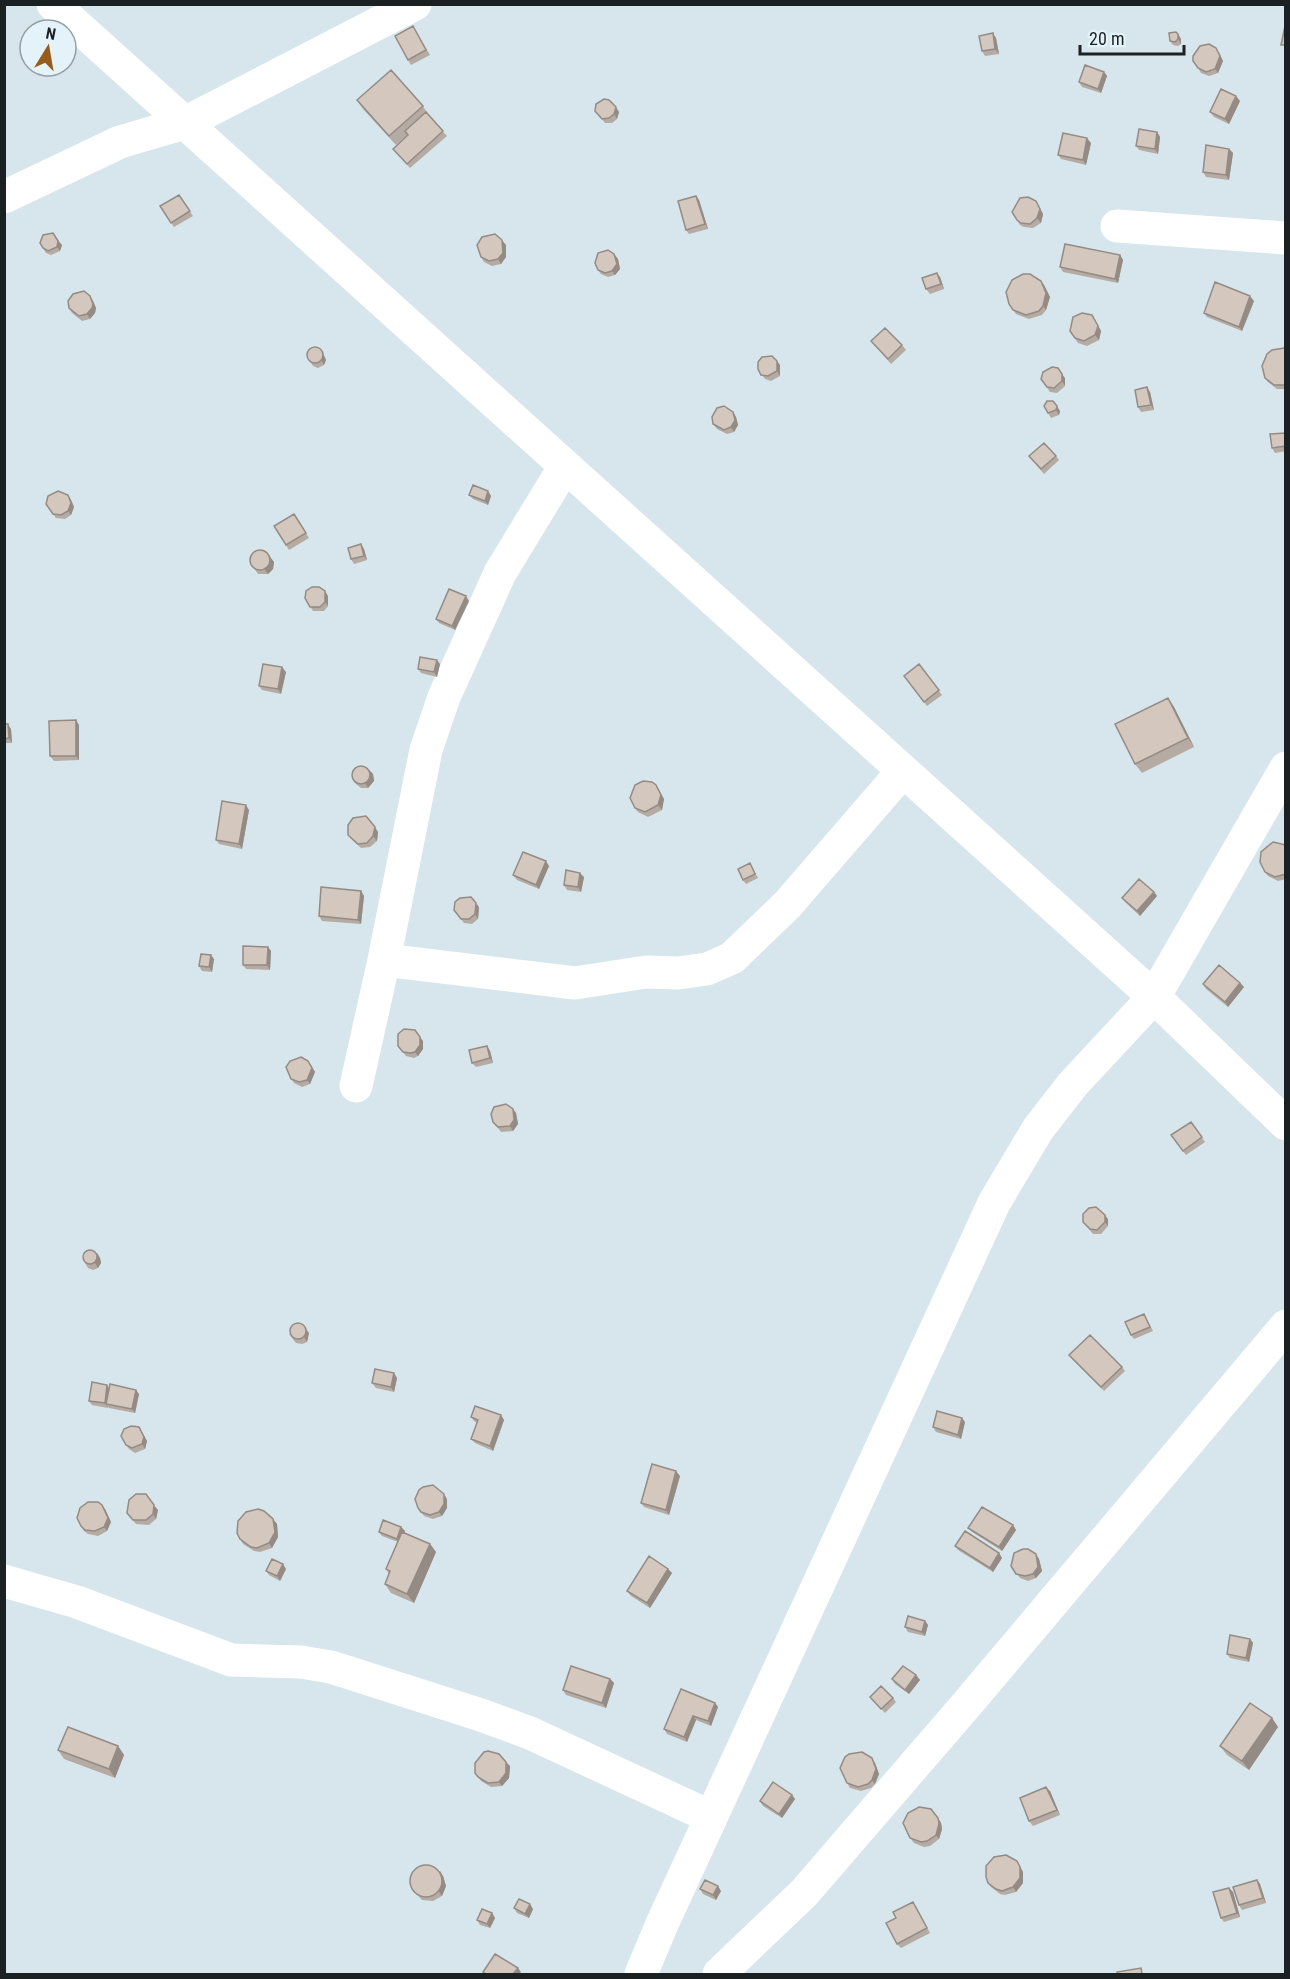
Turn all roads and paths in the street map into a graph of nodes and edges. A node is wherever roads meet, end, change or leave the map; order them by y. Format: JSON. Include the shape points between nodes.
{"nodes":[{"id":1,"x":53,"y":4,"type":"edge"},
{"id":2,"x":416,"y":4,"type":"edge"},
{"id":3,"x":185,"y":123,"type":"junction"},
{"id":4,"x":4,"y":197,"type":"edge"},
{"id":5,"x":1117,"y":226,"type":"dead end"},
{"id":6,"x":1286,"y":238,"type":"edge"},
{"id":7,"x":565,"y":466,"type":"junction"},
{"id":8,"x":1286,"y":768,"type":"edge"},
{"id":9,"x":903,"y":771,"type":"junction"},
{"id":10,"x":384,"y":960,"type":"junction"},
{"id":11,"x":1154,"y":997,"type":"junction"},
{"id":12,"x":356,"y":1086,"type":"dead end"},
{"id":13,"x":1286,"y":1124,"type":"edge"},
{"id":14,"x":1286,"y":1326,"type":"edge"},
{"id":15,"x":4,"y":1581,"type":"edge"},
{"id":16,"x":711,"y":1817,"type":"junction"},
{"id":17,"x":641,"y":1974,"type":"edge"},
{"id":18,"x":719,"y":1974,"type":"edge"}],
"edges":[{"from":1,"to":3,"type":"street"},
{"from":2,"to":3,"type":"street"},
{"from":3,"to":4,"type":"street","via":[[120,142]]},
{"from":3,"to":7,"type":"street"},
{"from":5,"to":6,"type":"street"},
{"from":7,"to":9,"type":"street"},
{"from":7,"to":10,"type":"street","via":[[500,573],[444,698],[426,750]]},
{"from":8,"to":11,"type":"street"},
{"from":9,"to":10,"type":"street","via":[[788,904],[732,958],[706,969],[646,972],[575,983]]},
{"from":9,"to":11,"type":"street"},
{"from":10,"to":12,"type":"street"},
{"from":11,"to":13,"type":"street"},
{"from":11,"to":16,"type":"street","via":[[1038,1129],[994,1203]]},
{"from":14,"to":18,"type":"street","via":[[804,1893]]},
{"from":15,"to":16,"type":"street","via":[[78,1602],[231,1660],[331,1667],[481,1715]]},
{"from":16,"to":17,"type":"street"}]}
